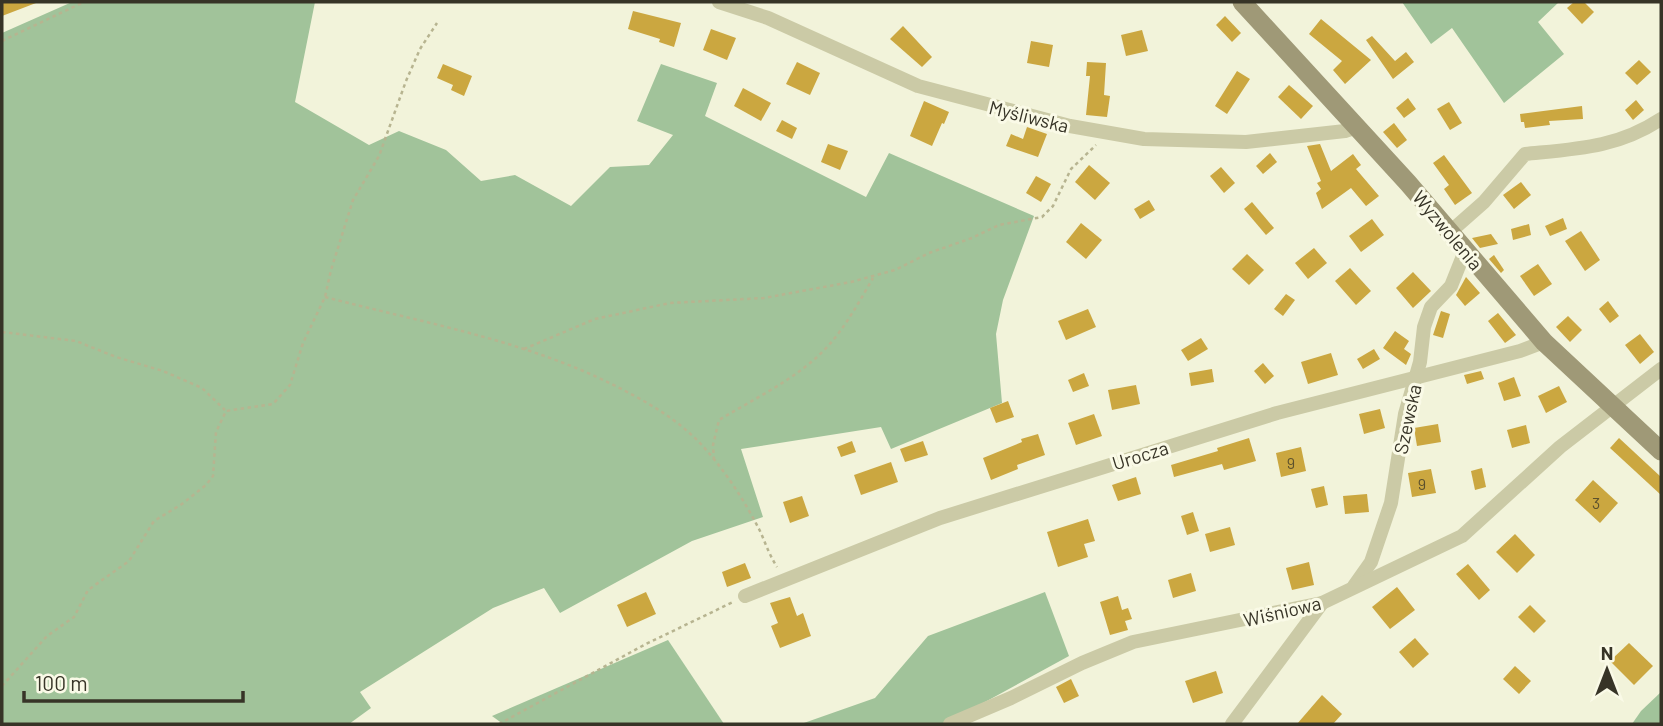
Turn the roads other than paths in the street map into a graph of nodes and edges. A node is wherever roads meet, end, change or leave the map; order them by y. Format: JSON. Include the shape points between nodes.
{"nodes":[{"id":1,"x":719,"y":2,"type":"edge"},
{"id":2,"x":1241,"y":2,"type":"edge"},
{"id":3,"x":1661,"y":119,"type":"edge"},
{"id":4,"x":1357,"y":127,"type":"junction"},
{"id":5,"x":1450,"y":232,"type":"junction"},
{"id":6,"x":1465,"y":251,"type":"junction"},
{"id":7,"x":1544,"y":342,"type":"junction"},
{"id":8,"x":1661,"y":369,"type":"edge"},
{"id":9,"x":1415,"y":378,"type":"junction"},
{"id":10,"x":1613,"y":407,"type":"junction"},
{"id":11,"x":1661,"y":450,"type":"edge"},
{"id":12,"x":1351,"y":590,"type":"junction"},
{"id":13,"x":745,"y":596,"type":"road end"},
{"id":14,"x":1322,"y":603,"type":"junction"},
{"id":15,"x":950,"y":724,"type":"edge"},
{"id":16,"x":1232,"y":724,"type":"edge"}],
"edges":[{"from":1,"to":4,"type":"street","name":"Myśliwska","via":[[768,18],[918,86],[1070,127],[1144,139],[1246,142]]},
{"from":2,"to":4,"type":"street","name":"Wyzwolenia"},
{"from":3,"to":5,"type":"street","via":[[1611,144],[1525,153],[1484,202]]},
{"from":4,"to":5,"type":"street","name":"Wyzwolenia"},
{"from":5,"to":6,"type":"street","name":"Wyzwolenia"},
{"from":6,"to":7,"type":"street","name":"Wyzwolenia"},
{"from":6,"to":9,"type":"street","name":"Szewska","via":[[1451,286],[1431,307]]},
{"from":7,"to":9,"type":"street","name":"Urocza"},
{"from":7,"to":10,"type":"street","name":"Wyzwolenia"},
{"from":8,"to":10,"type":"street","name":"Wiśniowa"},
{"from":9,"to":12,"type":"street","name":"Szewska","via":[[1391,503],[1371,562]]},
{"from":9,"to":13,"type":"street","name":"Urocza","via":[[1277,413],[940,518]]},
{"from":10,"to":11,"type":"street","name":"Wyzwolenia"},
{"from":10,"to":12,"type":"street","name":"Wiśniowa","via":[[1560,447],[1462,536]]},
{"from":12,"to":14,"type":"street","name":"Wiśniowa"},
{"from":14,"to":15,"type":"street","name":"Wiśniowa","via":[[1133,642]]},
{"from":14,"to":16,"type":"street"}]}
